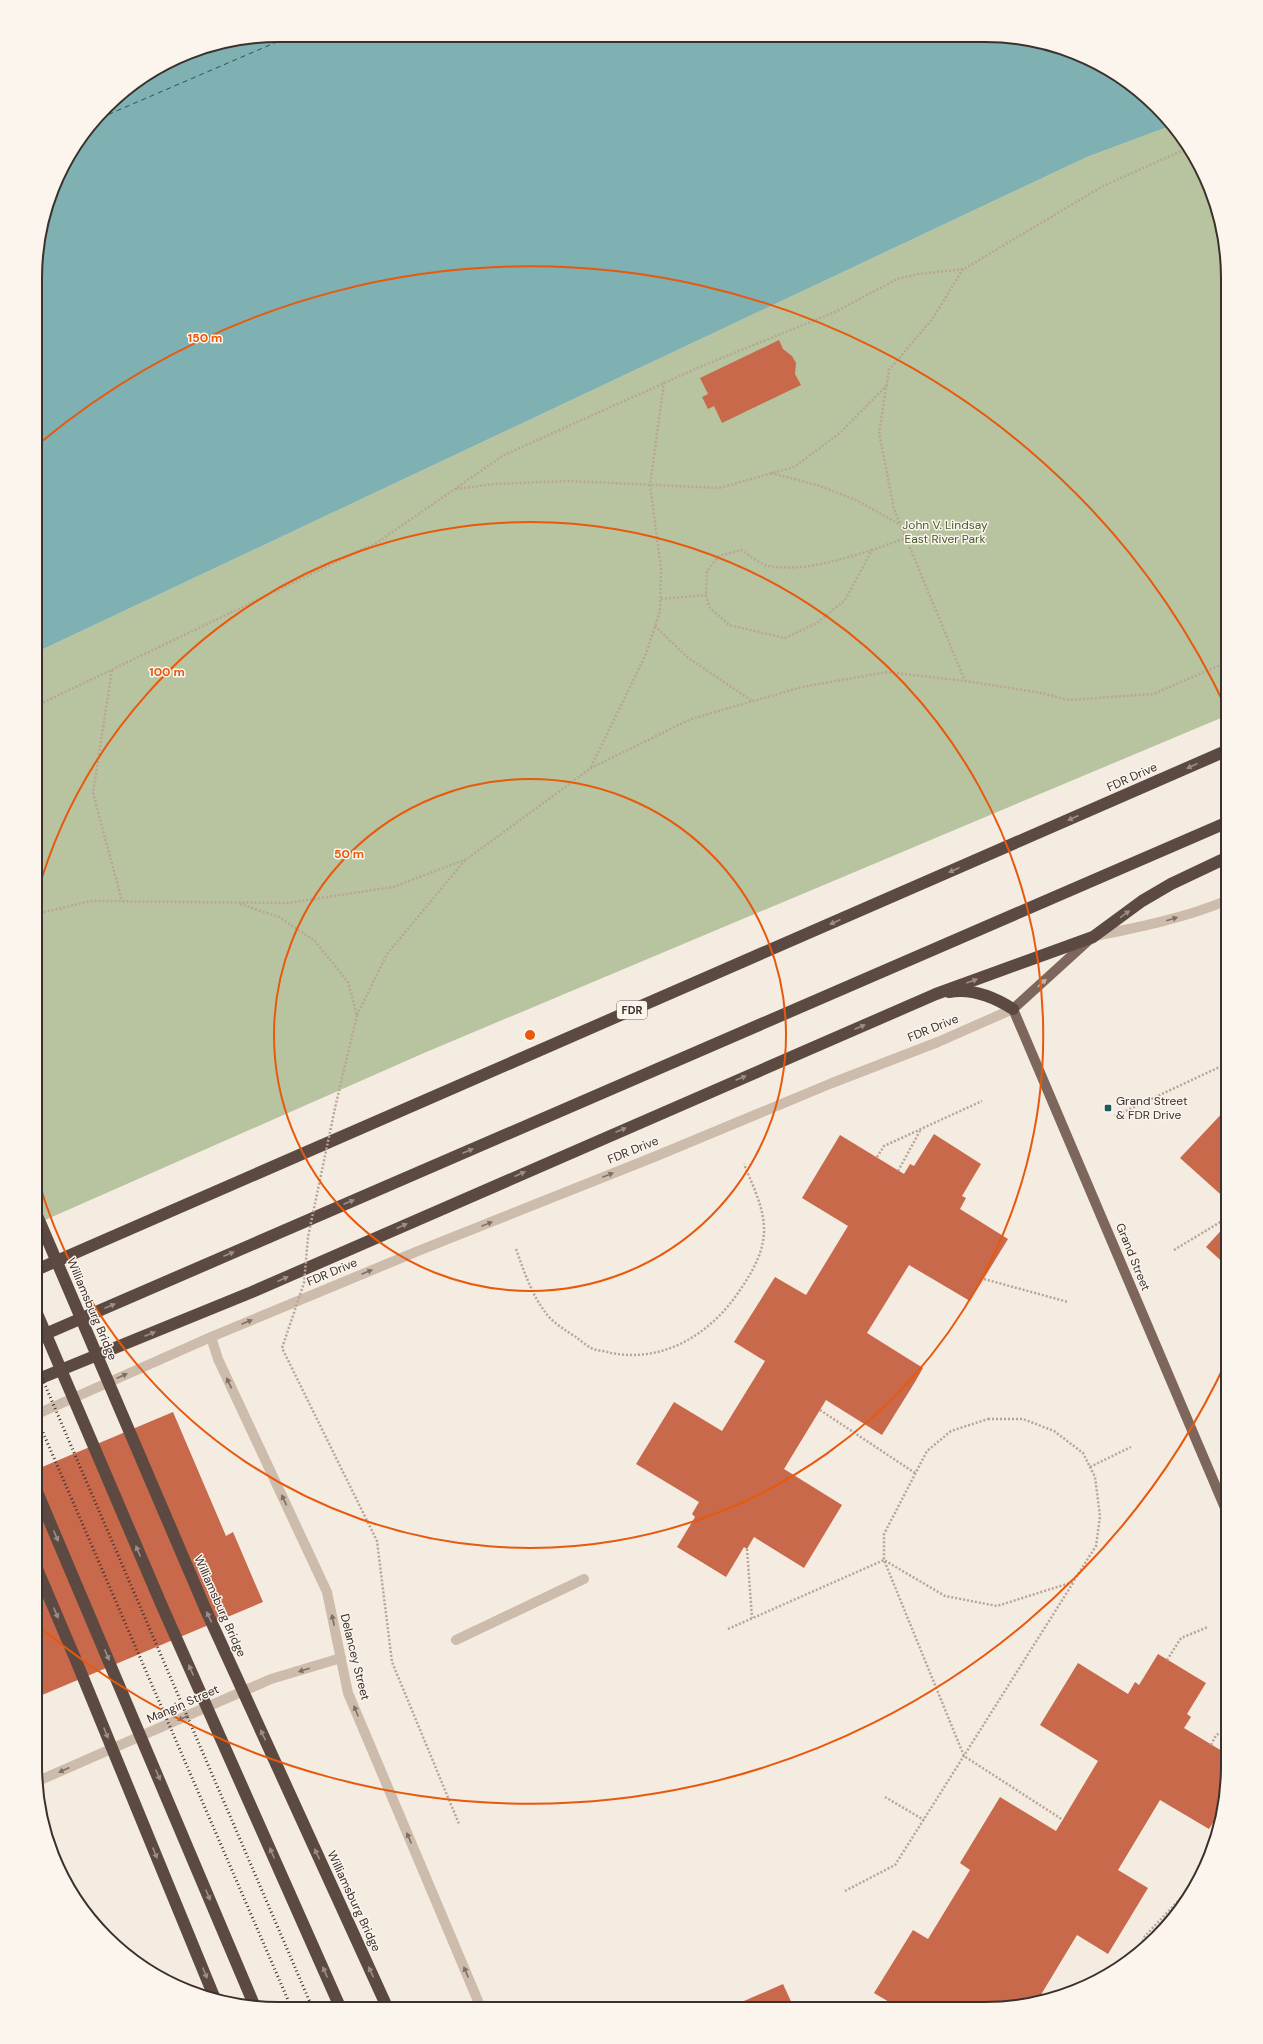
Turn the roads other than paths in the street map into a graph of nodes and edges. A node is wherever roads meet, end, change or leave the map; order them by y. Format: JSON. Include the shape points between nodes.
{"nodes":[{"id":1,"x":1221,"y":753,"type":"edge"},
{"id":2,"x":1221,"y":825,"type":"edge"},
{"id":3,"x":1221,"y":861,"type":"edge"},
{"id":4,"x":1221,"y":903,"type":"edge"},
{"id":5,"x":1093,"y":937,"type":"junction"},
{"id":6,"x":936,"y":994,"type":"junction"},
{"id":7,"x":1013,"y":1009,"type":"junction"},
{"id":8,"x":42,"y":1227,"type":"edge"},
{"id":9,"x":42,"y":1267,"type":"edge"},
{"id":10,"x":42,"y":1325,"type":"edge"},
{"id":11,"x":42,"y":1335,"type":"edge"},
{"id":12,"x":211,"y":1337,"type":"junction"},
{"id":13,"x":42,"y":1378,"type":"edge"},
{"id":14,"x":42,"y":1412,"type":"edge"},
{"id":15,"x":1221,"y":1499,"type":"edge"},
{"id":16,"x":42,"y":1504,"type":"edge"},
{"id":17,"x":584,"y":1579,"type":"dead end"},
{"id":18,"x":42,"y":1581,"type":"edge"},
{"id":19,"x":456,"y":1640,"type":"dead end"},
{"id":20,"x":341,"y":1658,"type":"junction"},
{"id":21,"x":43,"y":1779,"type":"edge"},
{"id":22,"x":213,"y":1993,"type":"edge"},
{"id":23,"x":252,"y":2000,"type":"edge"},
{"id":24,"x":338,"y":2002,"type":"edge"},
{"id":25,"x":385,"y":2002,"type":"edge"},
{"id":26,"x":478,"y":2002,"type":"edge"}],
"edges":[{"from":1,"to":9,"type":"highway","name":"FDR Drive","number":"FDR","one_way":true},
{"from":11,"to":2,"type":"highway","one_way":true},
{"from":5,"to":3,"type":"highway","one_way":true,"via":[[1142,901],[1171,884]]},
{"from":5,"to":4,"type":"street","one_way":true,"via":[[1156,924]]},
{"from":6,"to":5,"type":"highway","one_way":true},
{"from":7,"to":5,"type":"main road","name":"FDR Drive","one_way":true},
{"from":6,"to":7,"type":"highway","via":[[953,991],[983,995],[997,998]]},
{"from":13,"to":6,"type":"highway","one_way":true,"via":[[252,1292]]},
{"from":12,"to":7,"type":"street","name":"FDR Drive","one_way":true,"via":[[938,1042]]},
{"from":7,"to":15,"type":"main road","name":"Grand Street"},
{"from":25,"to":8,"type":"highway","name":"Williamsburg Bridge","one_way":true,"bridge":true,"via":[[205,1608]]},
{"from":24,"to":10,"type":"highway","one_way":true,"bridge":true,"via":[[162,1606]]},
{"from":14,"to":12,"type":"street","name":"FDR Drive","one_way":true},
{"from":20,"to":12,"type":"street","name":"Delancey Street","one_way":true,"via":[[326,1592],[218,1359]]},
{"from":16,"to":23,"type":"highway","one_way":true,"bridge":true},
{"from":17,"to":19,"type":"street"},
{"from":18,"to":22,"type":"highway","one_way":true,"bridge":true},
{"from":20,"to":21,"type":"street","name":"Mangin Street","one_way":true,"via":[[271,1679]]},
{"from":26,"to":20,"type":"street","name":"Delancey Street","one_way":true,"via":[[348,1693]]}]}
